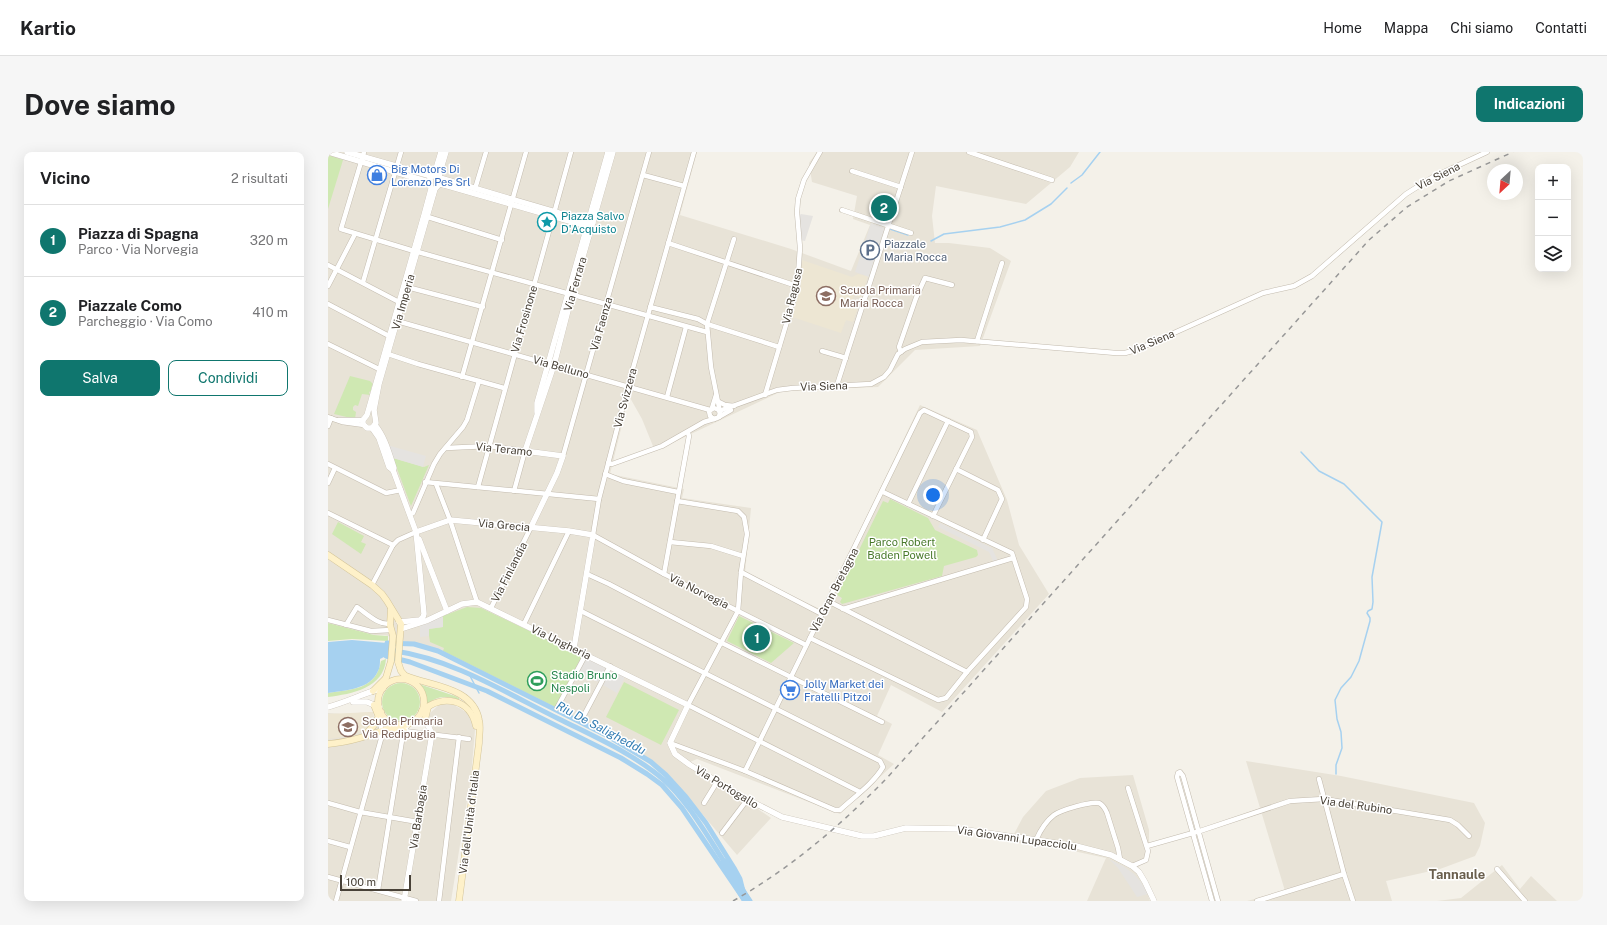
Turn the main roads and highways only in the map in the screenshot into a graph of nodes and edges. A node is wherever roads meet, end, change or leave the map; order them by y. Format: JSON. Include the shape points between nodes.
{"nodes":[{"id":1,"x":328,"y":555,"type":"edge"},
{"id":2,"x":392,"y":608,"type":"junction"},
{"id":3,"x":399,"y":621,"type":"junction"},
{"id":4,"x":391,"y":623,"type":"junction"},
{"id":5,"x":401,"y":629,"type":"junction"},
{"id":6,"x":391,"y":630,"type":"junction"},
{"id":7,"x":394,"y":662,"type":"junction"},
{"id":8,"x":386,"y":678,"type":"junction"},
{"id":9,"x":413,"y":681,"type":"junction"},
{"id":10,"x":383,"y":688,"type":"junction"},
{"id":11,"x":373,"y":691,"type":"road end"},
{"id":12,"x":429,"y":705,"type":"junction"},
{"id":13,"x":378,"y":710,"type":"junction"},
{"id":14,"x":422,"y":711,"type":"junction"},
{"id":15,"x":399,"y":725,"type":"junction"},
{"id":16,"x":388,"y":728,"type":"junction"},
{"id":17,"x":404,"y":731,"type":"road end"},
{"id":18,"x":364,"y":736,"type":"junction"},
{"id":19,"x":479,"y":742,"type":"junction"},
{"id":20,"x":328,"y":744,"type":"edge"},
{"id":21,"x":459,"y":901,"type":"edge"}],
"edges":[{"from":1,"to":2,"type":"main road","via":[[372,585]]},
{"from":2,"to":3,"type":"main road"},
{"from":2,"to":4,"type":"main road"},
{"from":3,"to":4,"type":"main road"},
{"from":3,"to":5,"type":"main road"},
{"from":4,"to":6,"type":"main road"},
{"from":5,"to":6,"type":"main road","via":[[397,632]]},
{"from":5,"to":7,"type":"main road"},
{"from":6,"to":7,"type":"main road"},
{"from":7,"to":8,"type":"main road"},
{"from":7,"to":9,"type":"main road"},
{"from":8,"to":10,"type":"main road"},
{"from":8,"to":11,"type":"main road"},
{"from":9,"to":10,"type":"main road","via":[[395,680]]},
{"from":9,"to":14,"type":"main road","via":[[422,694]]},
{"from":9,"to":19,"type":"main road","name":"Via dell'Unità d'Italia","via":[[460,694],[471,702],[480,723]]},
{"from":10,"to":13,"type":"main road"},
{"from":12,"to":14,"type":"main road","name":"Via dell'Unità d'Italia"},
{"from":12,"to":14,"type":"main road","via":[[425,719]]},
{"from":12,"to":19,"type":"main road","name":"Via dell'Unità d'Italia","via":[[446,700],[463,706],[474,718]]},
{"from":13,"to":15,"type":"main road","via":[[386,719]]},
{"from":13,"to":18,"type":"main road","via":[[375,724]]},
{"from":14,"to":15,"type":"main road","via":[[408,724]]},
{"from":15,"to":16,"type":"main road"},
{"from":16,"to":17,"type":"main road"},
{"from":16,"to":18,"type":"main road"},
{"from":18,"to":20,"type":"main road","via":[[347,742]]},
{"from":19,"to":21,"type":"main road","name":"Via dell'Unità d'Italia"}]}
